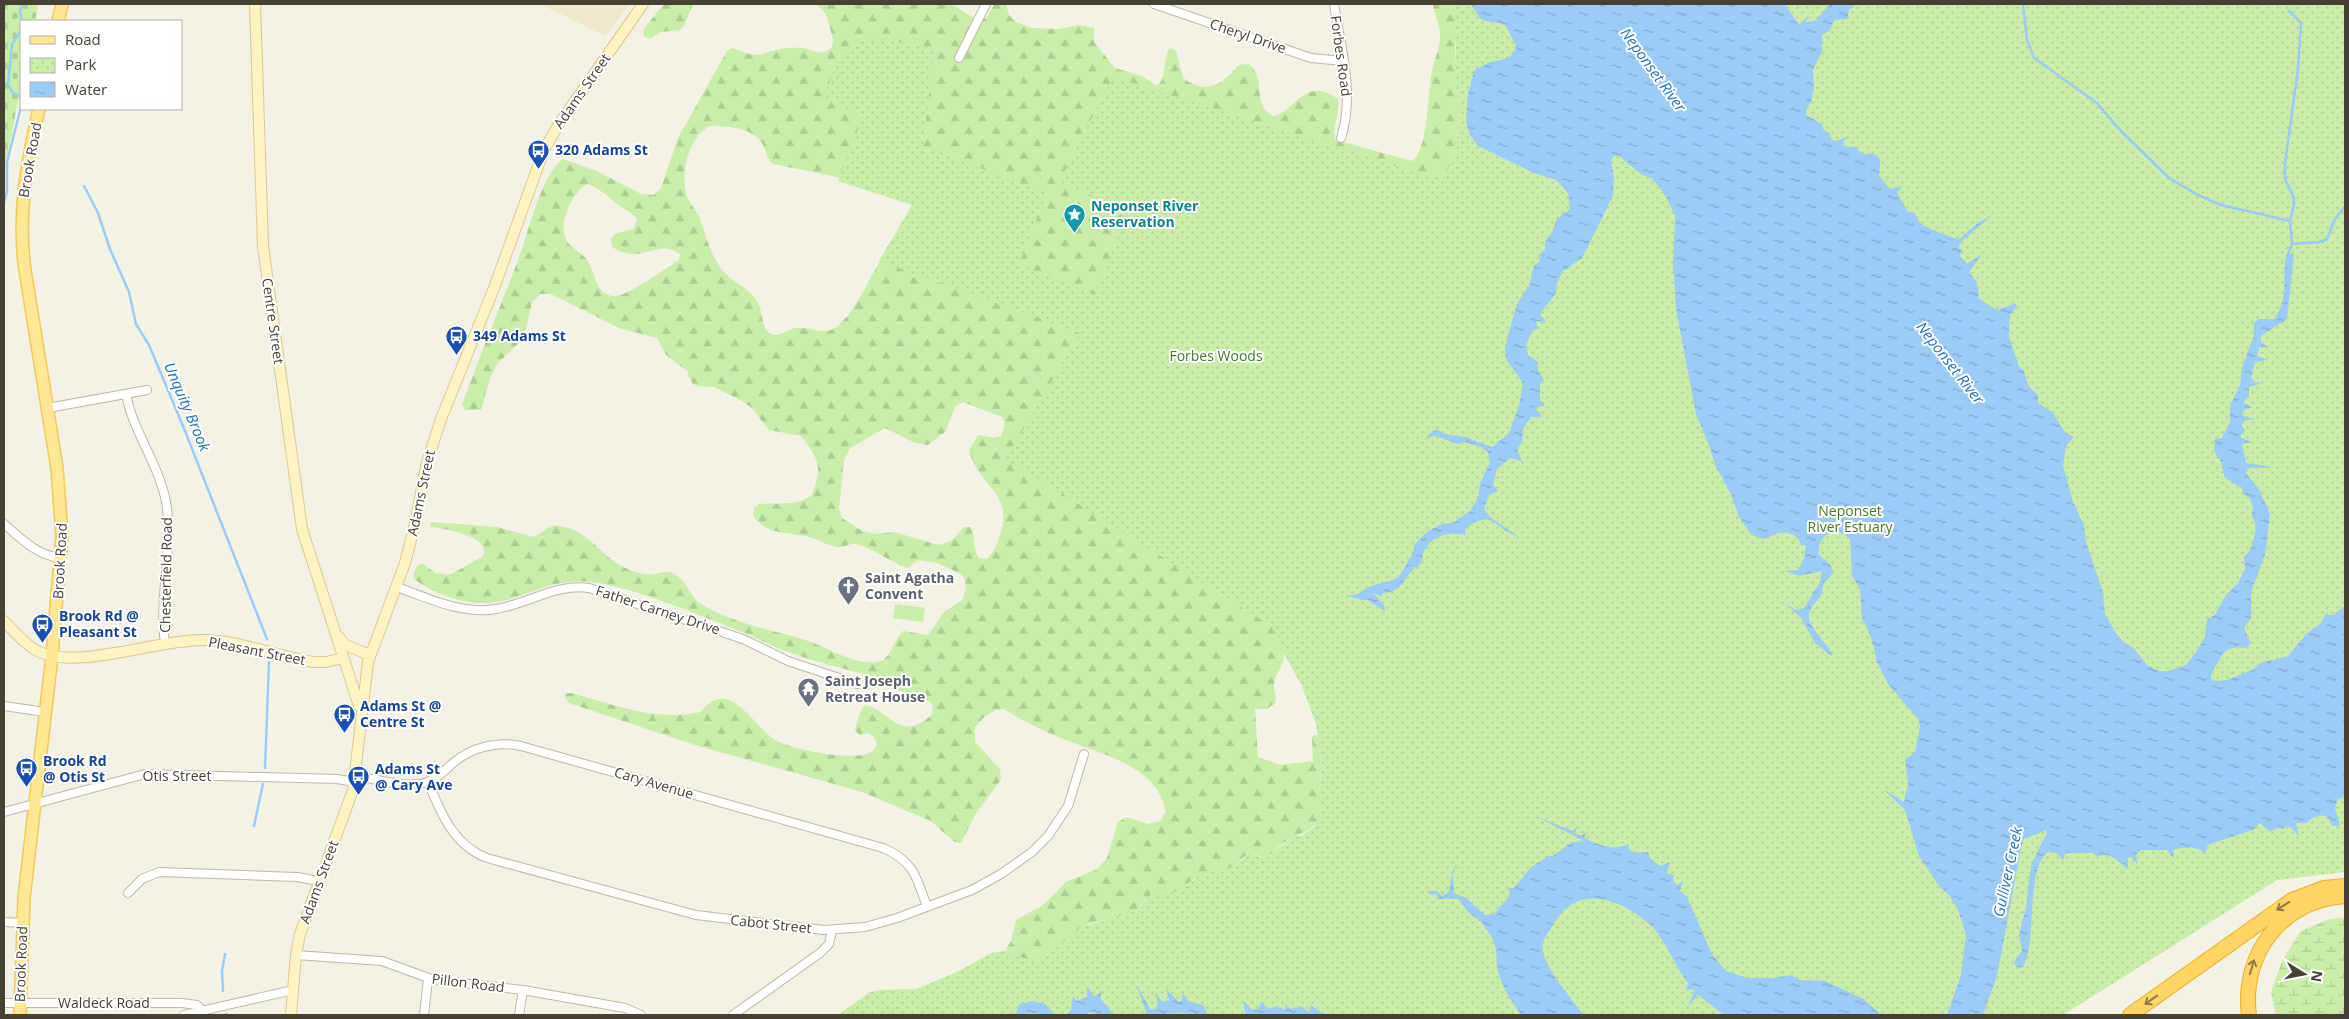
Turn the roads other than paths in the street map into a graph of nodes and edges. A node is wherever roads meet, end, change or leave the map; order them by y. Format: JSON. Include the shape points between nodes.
{"nodes":[{"id":1,"x":62,"y":4,"type":"edge"},
{"id":2,"x":254,"y":4,"type":"edge"},
{"id":3,"x":643,"y":4,"type":"edge"},
{"id":4,"x":986,"y":4,"type":"edge"},
{"id":5,"x":1154,"y":4,"type":"edge"},
{"id":6,"x":1334,"y":4,"type":"edge"},
{"id":7,"x":58,"y":20,"type":"edge"},
{"id":8,"x":959,"y":58,"type":"dead end"},
{"id":9,"x":1343,"y":61,"type":"junction"},
{"id":10,"x":39,"y":110,"type":"edge"},
{"id":11,"x":1341,"y":138,"type":"dead end"},
{"id":12,"x":147,"y":390,"type":"dead end"},
{"id":13,"x":126,"y":394,"type":"junction"},
{"id":14,"x":48,"y":408,"type":"junction"},
{"id":15,"x":4,"y":524,"type":"edge"},
{"id":16,"x":62,"y":558,"type":"junction"},
{"id":17,"x":396,"y":586,"type":"junction"},
{"id":18,"x":4,"y":621,"type":"edge"},
{"id":19,"x":336,"y":632,"type":"junction"},
{"id":20,"x":165,"y":644,"type":"junction"},
{"id":21,"x":370,"y":655,"type":"junction"},
{"id":22,"x":52,"y":656,"type":"junction"},
{"id":23,"x":343,"y":658,"type":"junction"},
{"id":24,"x":857,"y":684,"type":"dead end"},
{"id":25,"x":4,"y":706,"type":"edge"},
{"id":26,"x":45,"y":712,"type":"junction"},
{"id":27,"x":360,"y":720,"type":"junction"},
{"id":28,"x":1084,"y":754,"type":"dead end"},
{"id":29,"x":355,"y":779,"type":"junction"},
{"id":30,"x":428,"y":782,"type":"junction"},
{"id":31,"x":35,"y":803,"type":"junction"},
{"id":32,"x":4,"y":812,"type":"edge"},
{"id":33,"x":318,"y":881,"type":"junction"},
{"id":34,"x":2345,"y":886,"type":"edge"},
{"id":35,"x":128,"y":893,"type":"dead end"},
{"id":36,"x":2345,"y":896,"type":"edge"},
{"id":37,"x":928,"y":907,"type":"junction"},
{"id":38,"x":4,"y":922,"type":"edge"},
{"id":39,"x":22,"y":923,"type":"junction"},
{"id":40,"x":832,"y":930,"type":"junction"},
{"id":41,"x":296,"y":955,"type":"junction"},
{"id":42,"x":428,"y":979,"type":"junction"},
{"id":43,"x":293,"y":990,"type":"junction"},
{"id":44,"x":522,"y":990,"type":"junction"},
{"id":45,"x":4,"y":1003,"type":"edge"},
{"id":46,"x":20,"y":1003,"type":"junction"},
{"id":47,"x":202,"y":1010,"type":"junction"},
{"id":48,"x":20,"y":1015,"type":"edge"},
{"id":49,"x":184,"y":1015,"type":"edge"},
{"id":50,"x":291,"y":1015,"type":"edge"},
{"id":51,"x":424,"y":1015,"type":"edge"},
{"id":52,"x":519,"y":1015,"type":"edge"},
{"id":53,"x":641,"y":1015,"type":"edge"},
{"id":54,"x":732,"y":1015,"type":"edge"},
{"id":55,"x":2130,"y":1015,"type":"edge"},
{"id":56,"x":2250,"y":1015,"type":"edge"}],
"edges":[{"from":1,"to":7,"type":"main road"},
{"from":2,"to":19,"type":"street","name":"Centre Street","via":[[260,214],[265,264],[302,529]]},
{"from":3,"to":17,"type":"street","name":"Adams Street","via":[[559,124],[540,159],[494,288],[436,433],[413,534]]},
{"from":4,"to":8,"type":"street"},
{"from":5,"to":9,"type":"street","name":"Cheryl Drive","via":[[1310,58]]},
{"from":6,"to":9,"type":"street","name":"Forbes Road"},
{"from":9,"to":11,"type":"street","name":"Forbes Road","via":[[1348,106]]},
{"from":10,"to":14,"type":"main road","name":"Brook Road","via":[[24,184],[21,228]]},
{"from":12,"to":13,"type":"street"},
{"from":13,"to":14,"type":"street"},
{"from":13,"to":20,"type":"street","name":"Chesterfield Road","via":[[166,503]]},
{"from":14,"to":16,"type":"main road","name":"Brook Road","via":[[61,498]]},
{"from":15,"to":16,"type":"street","via":[[37,551]]},
{"from":16,"to":22,"type":"main road","name":"Brook Road"},
{"from":17,"to":21,"type":"street","name":"Adams Street"},
{"from":17,"to":24,"type":"street","name":"Father Carney Drive","via":[[472,610],[506,607],[568,587],[589,588],[743,639],[788,661]]},
{"from":18,"to":22,"type":"street","name":"Pleasant Street","via":[[35,650]]},
{"from":19,"to":21,"type":"street","name":"Centre Street","via":[[345,645]]},
{"from":19,"to":23,"type":"street","name":"Centre Street"},
{"from":20,"to":22,"type":"street","name":"Pleasant Street","via":[[79,657]]},
{"from":20,"to":23,"type":"street","name":"Pleasant Street","via":[[214,640],[313,662]]},
{"from":21,"to":27,"type":"street","name":"Adams Street"},
{"from":22,"to":26,"type":"main road","name":"Brook Road"},
{"from":23,"to":27,"type":"street","name":"Centre Street","via":[[358,701]]},
{"from":25,"to":26,"type":"street"},
{"from":26,"to":31,"type":"main road","name":"Brook Road"},
{"from":27,"to":29,"type":"street","name":"Adams Street"},
{"from":28,"to":37,"type":"street","name":"Cabot Street","via":[[1068,806],[1038,847],[991,880]]},
{"from":29,"to":30,"type":"street"},
{"from":29,"to":31,"type":"street","name":"Otis Street","via":[[152,774]]},
{"from":29,"to":33,"type":"street","name":"Adams Street"},
{"from":30,"to":37,"type":"street","name":"Cary Avenue","via":[[460,758],[480,748],[501,744],[528,747],[890,851],[911,866]]},
{"from":30,"to":40,"type":"street","name":"Cabot Street","via":[[451,829],[467,847],[487,858],[687,913]]},
{"from":31,"to":32,"type":"street","name":"Otis Street"},
{"from":31,"to":39,"type":"main road","name":"Brook Road"},
{"from":33,"to":35,"type":"street","via":[[297,877],[159,872],[142,879]]},
{"from":33,"to":41,"type":"street","name":"Adams Street","via":[[302,926]]},
{"from":34,"to":55,"type":"highway","one_way":true,"via":[[2313,891],[2287,903]]},
{"from":56,"to":36,"type":"highway","one_way":true,"via":[[2248,994],[2252,967],[2269,934],[2306,904]]},
{"from":37,"to":40,"type":"street","name":"Cabot Street","via":[[881,923]]},
{"from":38,"to":39,"type":"street"},
{"from":39,"to":46,"type":"main road","name":"Brook Road"},
{"from":40,"to":54,"type":"street","via":[[829,944],[820,953]]},
{"from":41,"to":42,"type":"street","name":"Pillon Road","via":[[382,961]]},
{"from":41,"to":43,"type":"street","name":"Adams Street"},
{"from":42,"to":44,"type":"street","name":"Pillon Road"},
{"from":42,"to":51,"type":"street"},
{"from":43,"to":47,"type":"street"},
{"from":43,"to":50,"type":"street","name":"Adams Street"},
{"from":44,"to":52,"type":"street"},
{"from":44,"to":53,"type":"street","name":"Pillon Road","via":[[625,1008]]},
{"from":45,"to":46,"type":"street","name":"Waldeck Road"},
{"from":46,"to":47,"type":"street","name":"Waldeck Road","via":[[182,1002],[197,1005]]},
{"from":46,"to":48,"type":"main road","name":"Brook Road"},
{"from":47,"to":49,"type":"street"}]}
